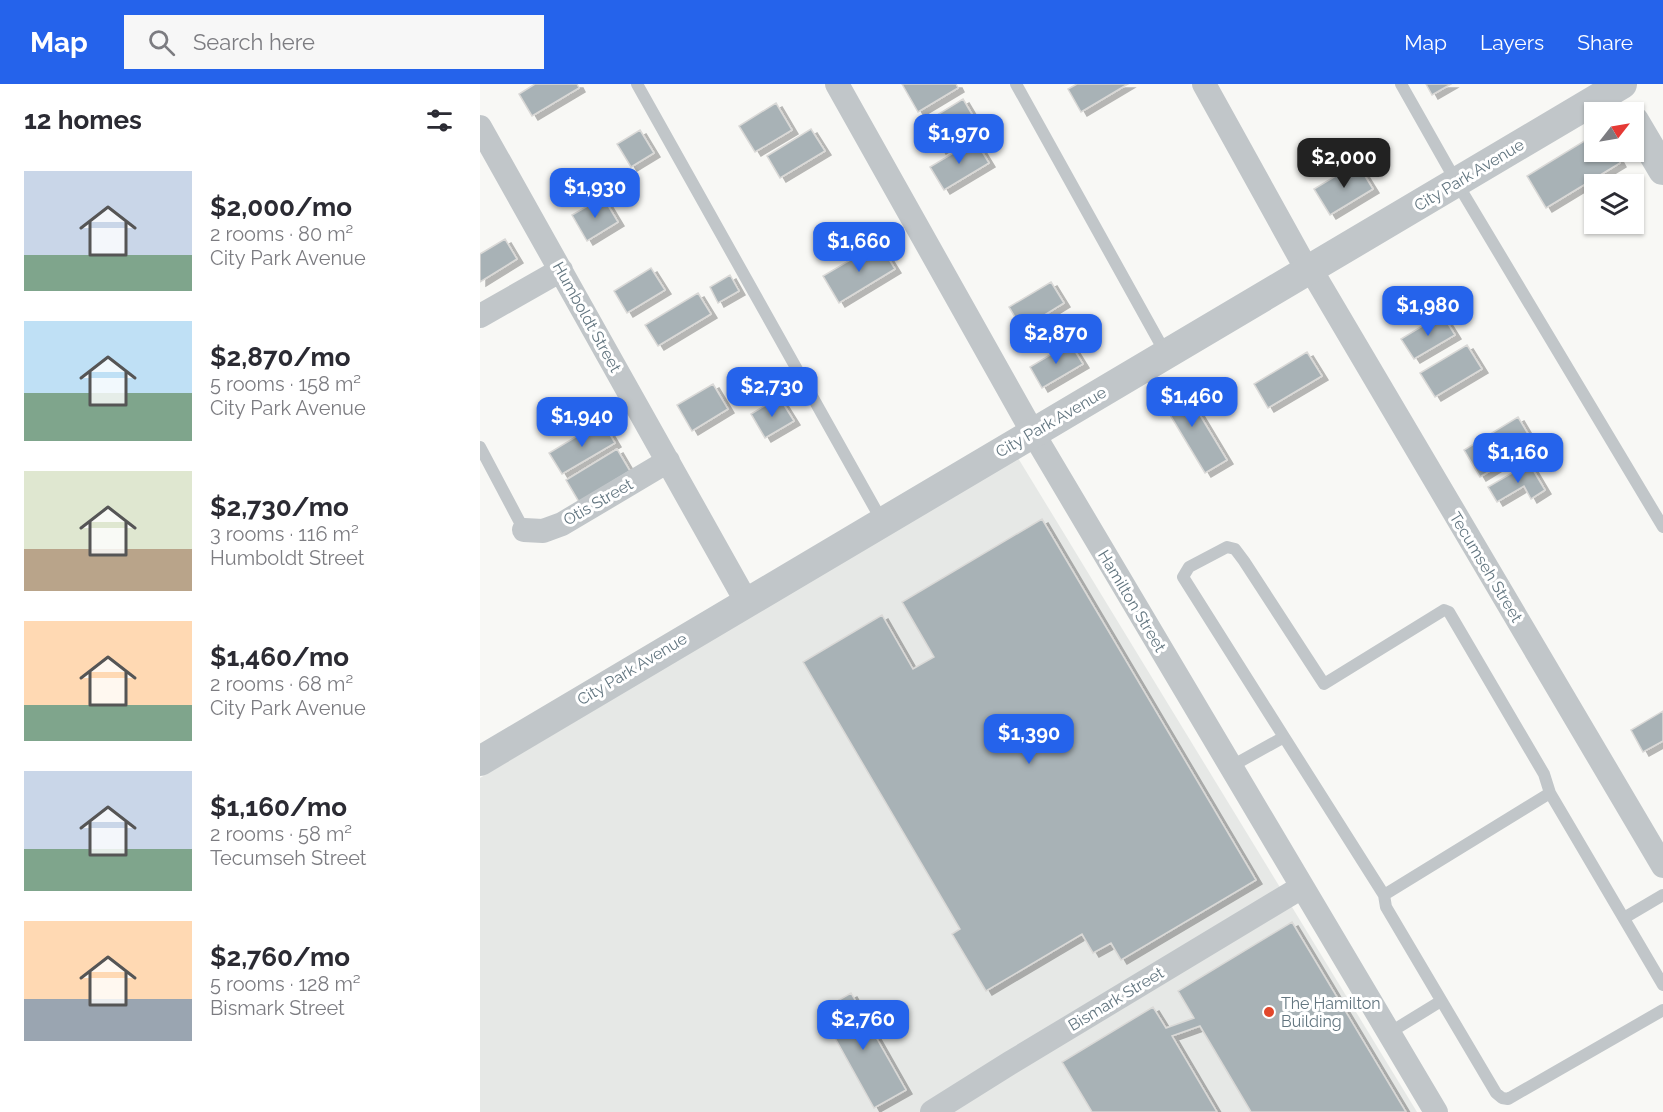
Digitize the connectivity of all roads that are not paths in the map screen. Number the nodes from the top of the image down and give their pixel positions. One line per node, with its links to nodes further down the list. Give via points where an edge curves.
1 (638, 84): 18 (lane)
2 (837, 84): 15 (street, Hamilton Street)
3 (1016, 84): 14 (lane)
4 (1204, 84): 11 (street, Tecumseh Street)
5 (1401, 84): 10 (lane)
6 (1619, 92): 10 (street, City Park Avenue)
7 (480, 127): 12 (street, Humboldt Street)
8 (1644, 138): 9 (street)
9 (1663, 170)
10 (1457, 183): 11 (street, City Park Avenue); 19 (lane)
11 (1308, 269): 14 (street, City Park Avenue); 26 (street, Tecumseh Street)
12 (561, 270): 13 (street); 17 (street, Humboldt Street)
13 (480, 316)
14 (1166, 355): 15 (street, City Park Avenue)
15 (1033, 433): 18 (street, City Park Avenue); 24 (street, Hamilton Street)
16 (480, 447): 20 (lane)
17 (668, 461): 20 (street, Otis Street, via 562,524 543,531); 21 (street, Humboldt Street)
18 (882, 521): 21 (street, City Park Avenue)
19 (1663, 527)
20 (524, 530)
21 (746, 601): 23 (street, City Park Avenue)
22 (1284, 736): 24 (lane); 25 (lane, via 1183,578 1189,567 1227,547 1235,549 1244,561 1324,684 1444,610 1449,612 1544,774); 28 (lane)
23 (480, 760)
24 (1230, 767): 27 (street, Hamilton Street)
25 (1550, 793): 28 (lane); 30 (lane)
26 (1663, 866)
27 (1302, 887): 34 (street, Hamilton Street); 35 (street, Bismark Street)
28 (1384, 895): 32 (lane, via 1386,907)
29 (1663, 895): 30 (lane)
30 (1624, 918): 31 (lane)
31 (1663, 985)
32 (1441, 1001): 33 (lane, via 1496,1093 1508,1099); 34 (lane)
33 (1663, 1010)
34 (1389, 1033): 36 (street, Hamilton Street)
35 (932, 1112)
36 (1436, 1112)

